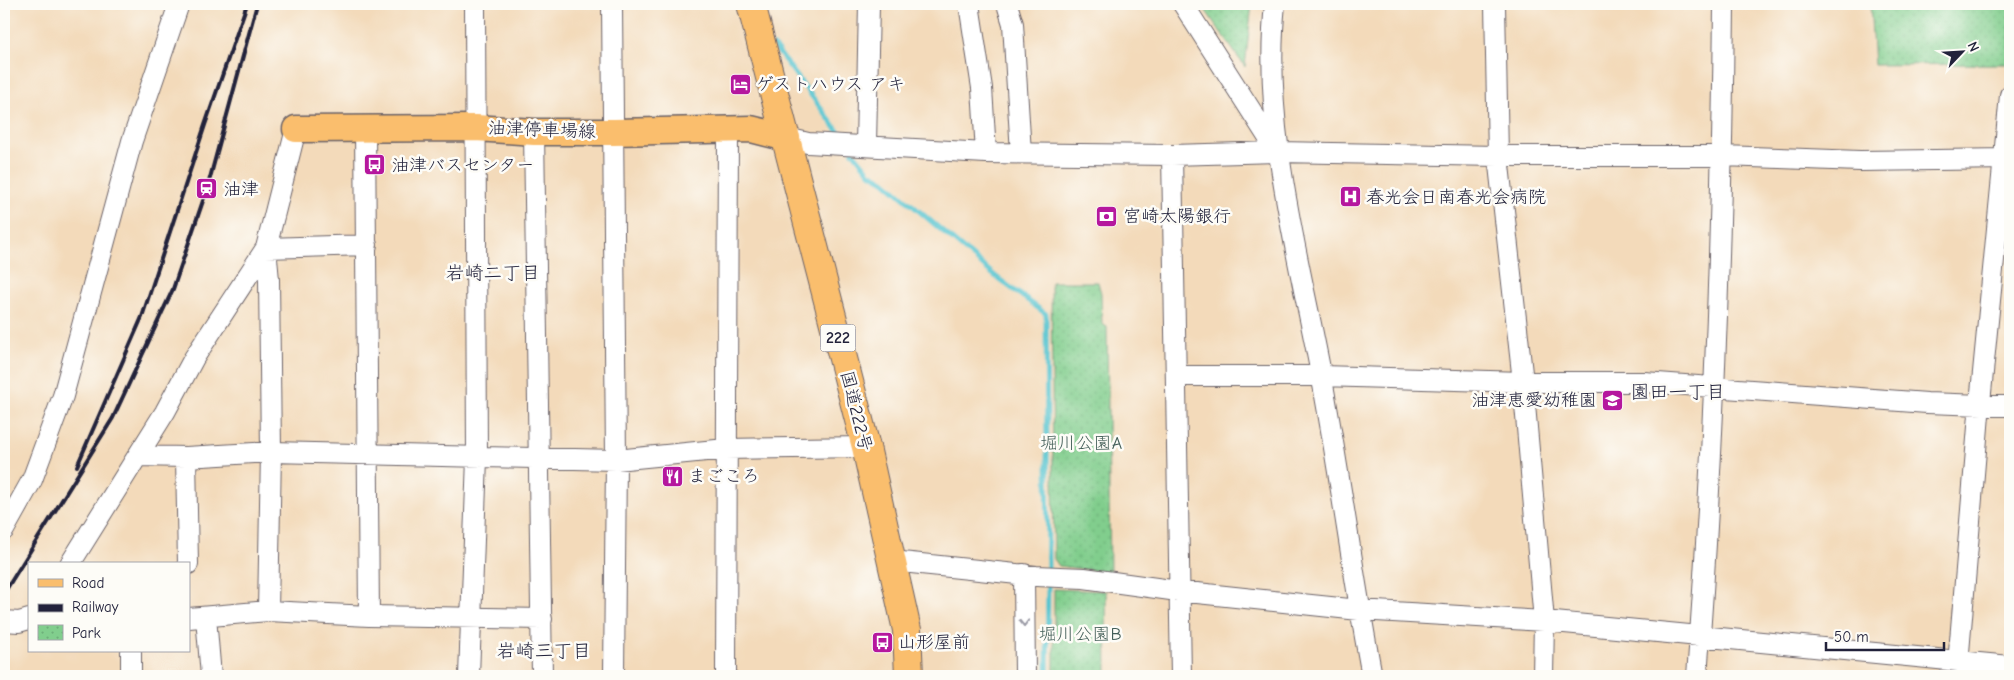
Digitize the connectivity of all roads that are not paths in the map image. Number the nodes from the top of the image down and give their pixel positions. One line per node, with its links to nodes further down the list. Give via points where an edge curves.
1 (179, 4): 45 (street, via 132,141 63,396 32,480)
2 (475, 4): 14 (street)
3 (612, 4): 18 (street)
4 (750, 4): 19 (highway, 国道222号 / 222)
5 (869, 4): 20 (street)
6 (969, 4): 22 (street, via 982,88)
7 (1007, 4): 23 (street, via 1012,24)
8 (1183, 4): 21 (street)
9 (1275, 4): 21 (street, via 1271,39)
10 (1495, 4): 25 (street)
11 (1724, 4): 26 (street)
12 (2010, 95): 27 (street)
13 (365, 128): 14 (main road, 油津停車場線); 15 (main road, 油津停車場線); 28 (street)
14 (476, 128): 17 (main road, 油津停車場線); 42 (street)
15 (296, 129): 29 (street)
16 (728, 129): 18 (main road, 油津停車場線); 19 (main road, 油津停車場線, via 751,129); 37 (street)
17 (534, 132): 18 (main road, 油津停車場線); 43 (street)
18 (614, 132): 44 (street)
19 (787, 138): 20 (street, via 808,143); 36 (highway, 国道222号 / 222)
20 (866, 145): 22 (street)
21 (1277, 152): 24 (street); 25 (street); 31 (street)
22 (986, 153): 23 (street)
23 (1021, 153): 24 (street)
24 (1172, 155): 30 (street)
25 (1498, 156): 26 (street); 32 (street)
26 (1723, 156): 27 (street, via 1860,162); 33 (street)
27 (2007, 159): 34 (street)
28 (366, 245): 29 (street); 40 (street)
29 (266, 248): 38 (street); 39 (street, via 194,358)
30 (1177, 376): 31 (street); 50 (street)
31 (1322, 376): 32 (street); 51 (street)
32 (1523, 382): 33 (street, via 1644,382); 58 (street)
33 (1715, 386): 34 (street); 60 (street)
34 (1980, 403): 35 (street); 63 (street)
35 (2010, 406)
36 (866, 446): 37 (street); 46 (highway, 国道222号 / 222)
37 (726, 449): 44 (street); 69 (street)
38 (271, 452): 40 (street); 41 (street); 52 (street)
39 (138, 456): 41 (street); 47 (street)
40 (369, 456): 42 (street); 53 (street)
41 (186, 457): 48 (street)
42 (477, 458): 43 (street); 55 (street)
43 (539, 458): 44 (street); 57 (street)
44 (616, 460): 68 (street)
45 (4, 530)
46 (892, 561): 49 (street); 70 (highway, 国道222号 / 222, via 906,630)
47 (71, 562)
48 (188, 562)
49 (1030, 575): 50 (street, via 1084,578); 71 (street, one-way to 71)
50 (1178, 591): 51 (street); 72 (street)
51 (1359, 610): 58 (street); 73 (street)
52 (268, 611): 53 (street); 54 (street)
53 (369, 616): 55 (street)
54 (198, 618): 65 (street)
55 (471, 618): 57 (street); 66 (street)
56 (28, 619): 59 (street)
57 (542, 619): 67 (street)
58 (1544, 621): 60 (street); 74 (street)
59 (4, 622)
60 (1700, 635): 63 (street); 75 (street)
61 (131, 652): 64 (street)
62 (2010, 666): 63 (street)
63 (1958, 669)
64 (131, 676)
65 (211, 676)
66 (469, 676)
67 (542, 676)
68 (614, 676)
69 (726, 676)
70 (909, 676)
71 (1025, 676)
72 (1181, 676)
73 (1372, 676)
74 (1543, 676)
75 (1697, 676)

